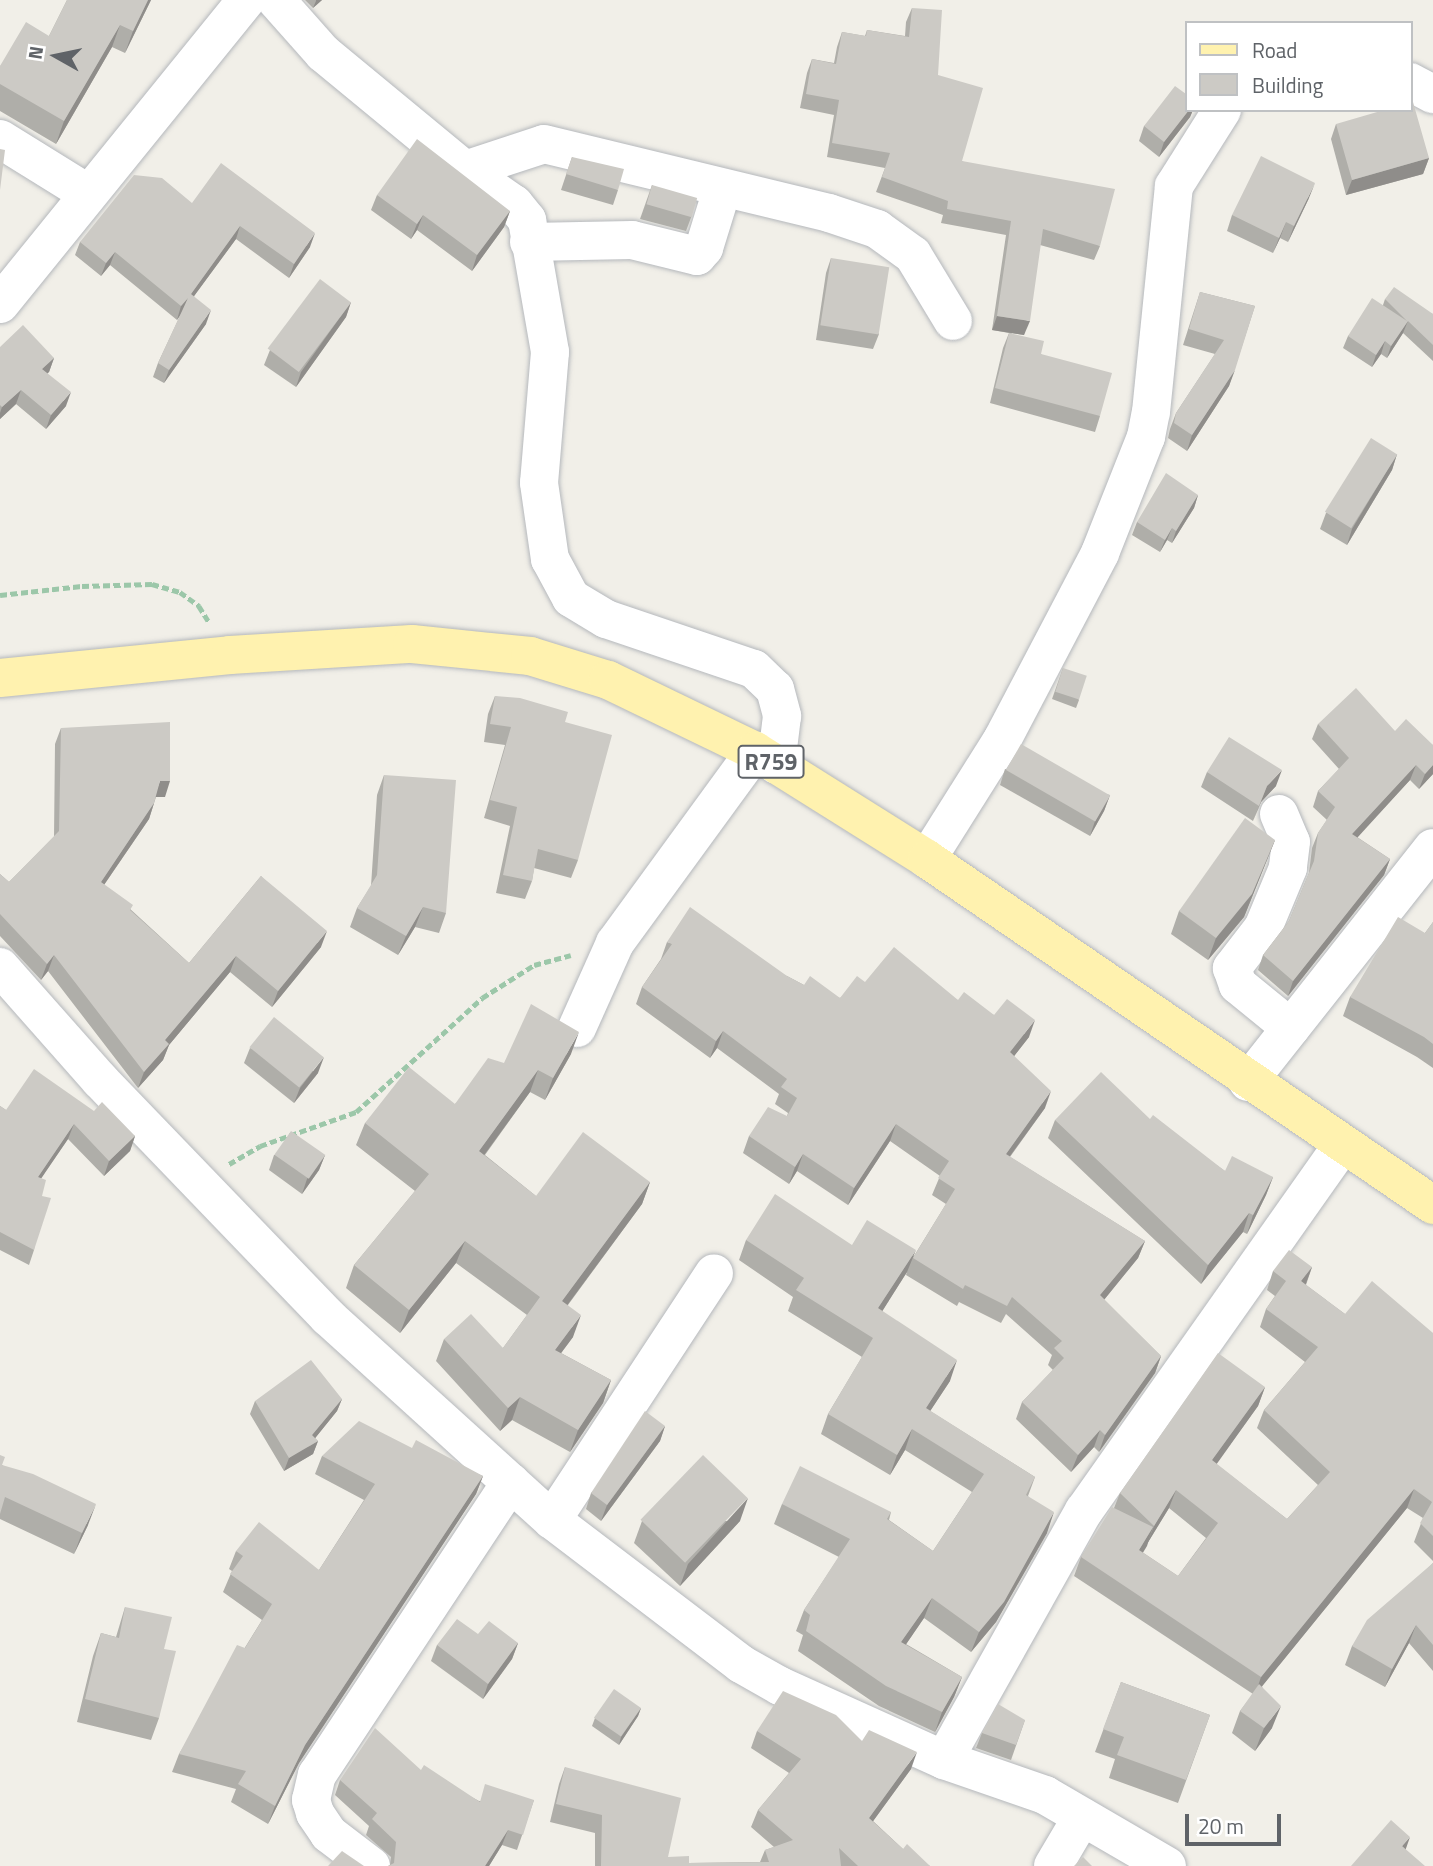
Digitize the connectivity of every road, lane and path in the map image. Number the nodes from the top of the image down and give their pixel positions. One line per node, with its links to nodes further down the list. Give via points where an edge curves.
1 (246, 0): 9 (street)
2 (276, 0): 7 (street, via 323,53)
3 (1412, 83): 4 (street)
4 (1433, 94)
5 (1221, 112): 19 (street, via 1174,186 1151,412 1111,528 1002,740)
6 (0, 139): 9 (street)
7 (465, 170): 8 (street, via 544,144); 10 (street, via 514,204 527,220)
8 (722, 190): 10 (street, via 697,256 632,240); 12 (street, via 829,213 877,229 913,255)
9 (87, 193): 11 (street)
10 (529, 242): 16 (street, via 550,352 539,484 550,559 571,598 606,619 754,669 775,689 782,716)
11 (0, 304)
12 (953, 321)
13 (0, 595): 14 (path, via 152,584 180,592 199,606)
14 (230, 655): 15 (main road, R759); 16 (main road, R759, via 412,644 530,656 608,680)
15 (0, 678)
16 (765, 758): 19 (main road, R759); 20 (street)
17 (1279, 814): 23 (street, via 1291,842 1288,868 1263,928 1233,968 1238,985)
18 (1433, 848): 23 (street)
19 (927, 859): 24 (main road, R759)
20 (615, 943): 22 (street); 26 (path, via 534,965 482,998 356,1112 260,1146)
21 (0, 968): 26 (street, via 100,1080)
22 (577, 1028)
23 (1291, 1028): 24 (street)
24 (1248, 1082): 25 (main road, R759)
25 (1342, 1145): 27 (main road, R759); 31 (street, via 1084,1511)
26 (201, 1181): 29 (street, via 328,1317)
27 (1433, 1205)
28 (714, 1273): 30 (street)
29 (511, 1482): 30 (street); 33 (street, via 317,1774 311,1800 315,1813 329,1834)
30 (552, 1520): 31 (street, via 741,1664 816,1704)
31 (944, 1760): 32 (street, via 1045,1795)
32 (1082, 1817): 34 (street); 35 (street)
33 (371, 1866)
34 (1053, 1866)
35 (1167, 1866)

